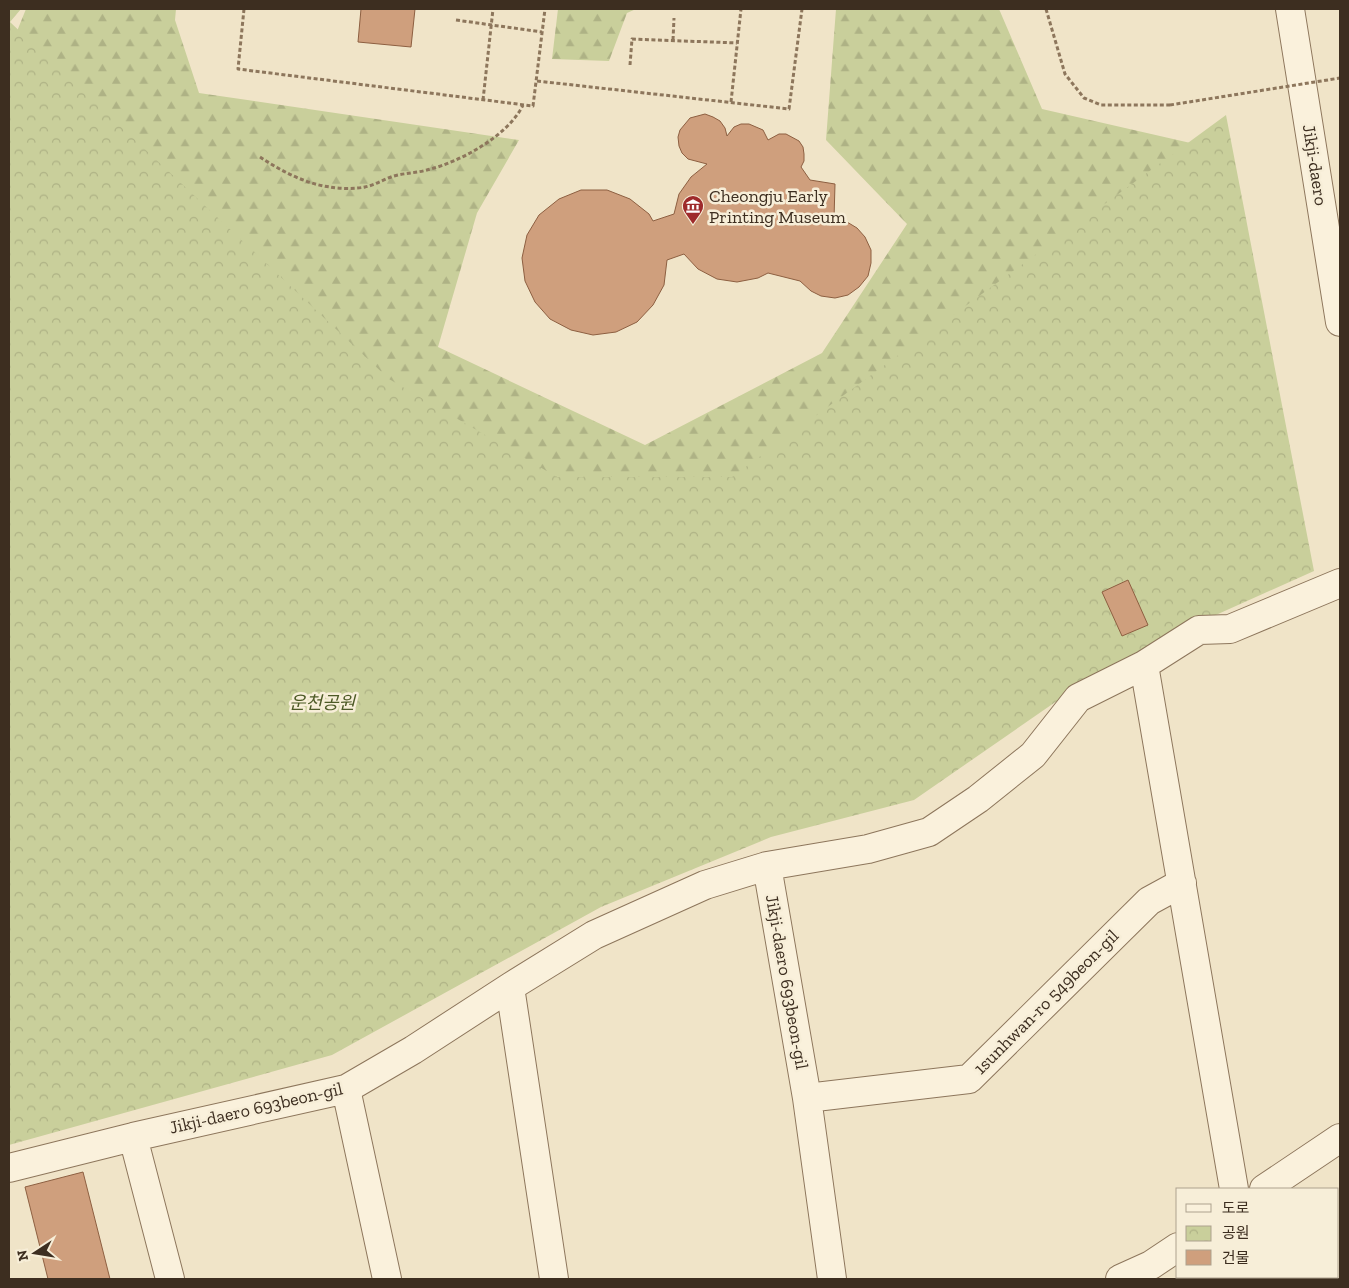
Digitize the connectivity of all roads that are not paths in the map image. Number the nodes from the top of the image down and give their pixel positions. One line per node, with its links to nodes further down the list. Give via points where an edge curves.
1 (1290, 9): 2 (street, Jikji-daero)
2 (1340, 322)
3 (1340, 583): 4 (street, Jikji-daero 693beon-gil, via 1230,628 1199,630)
4 (1144, 666): 5 (street, Jikji-daero 693beon-gil, via 1078,698 1034,755 978,800 929,832 868,849); 6 (street)
5 (767, 866): 7 (street, Jikji-daero 693beon-gil, via 705,885 594,935); 9 (street, Jikji-daero 693beon-gil)
6 (1182, 883): 9 (street, 1sunhwan-ro 549beon-gil, via 1149,901 969,1079); 13 (street)
7 (510, 986): 8 (street, Jikji-daero 693beon-gil, via 413,1050); 18 (street)
8 (346, 1088): 10 (street, Jikji-daero 693beon-gil); 17 (street)
9 (807, 1098): 19 (street, Jikji-daero 693beon-gil)
10 (133, 1137): 12 (street, Jikji-daero 693beon-gil); 16 (street)
11 (1340, 1138): 14 (street)
12 (9, 1168)
13 (1234, 1188)
14 (1265, 1188)
15 (1176, 1248): 20 (street, via 1151,1265)
16 (170, 1279)
17 (387, 1279)
18 (554, 1279)
19 (832, 1279)
20 (1120, 1279)

